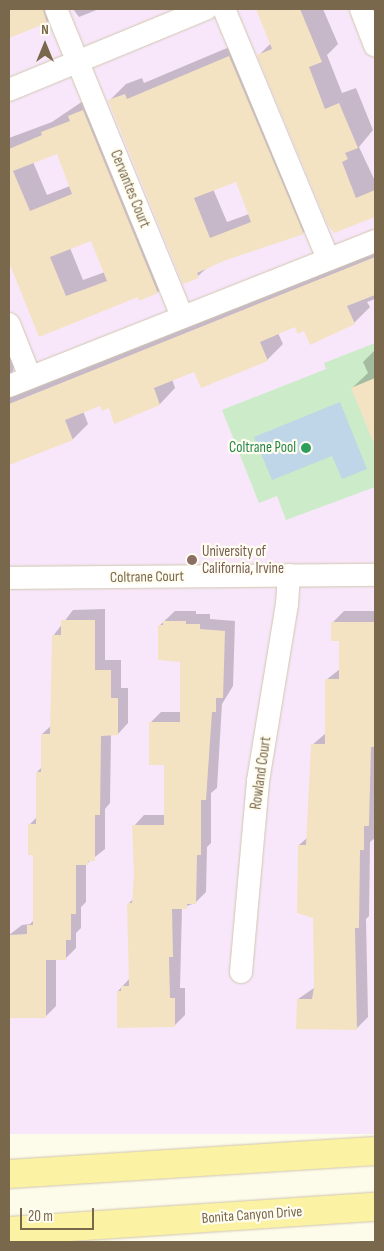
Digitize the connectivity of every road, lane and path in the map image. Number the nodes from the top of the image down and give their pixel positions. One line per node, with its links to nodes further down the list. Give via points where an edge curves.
1 (56, 9): 6 (street, Cervantes Court)
2 (206, 9): 6 (street)
3 (224, 9): 9 (street)
4 (361, 9): 5 (street)
5 (375, 45)
6 (78, 62): 7 (street); 10 (street, Cervantes Court)
7 (9, 90)
8 (375, 241): 9 (street)
9 (328, 259): 10 (street)
10 (182, 316): 12 (street)
11 (9, 324): 12 (street)
12 (30, 377): 13 (street)
13 (9, 386)
14 (375, 574): 15 (street, Coltrane Court)
15 (289, 575): 16 (street, Coltrane Court); 17 (street, Rowland Court, via 258,781)
16 (9, 578)
17 (241, 972)
18 (375, 1152): 19 (main road)
19 (9, 1174)
20 (375, 1207): 21 (main road, Bonita Canyon Drive)
21 (9, 1231)

